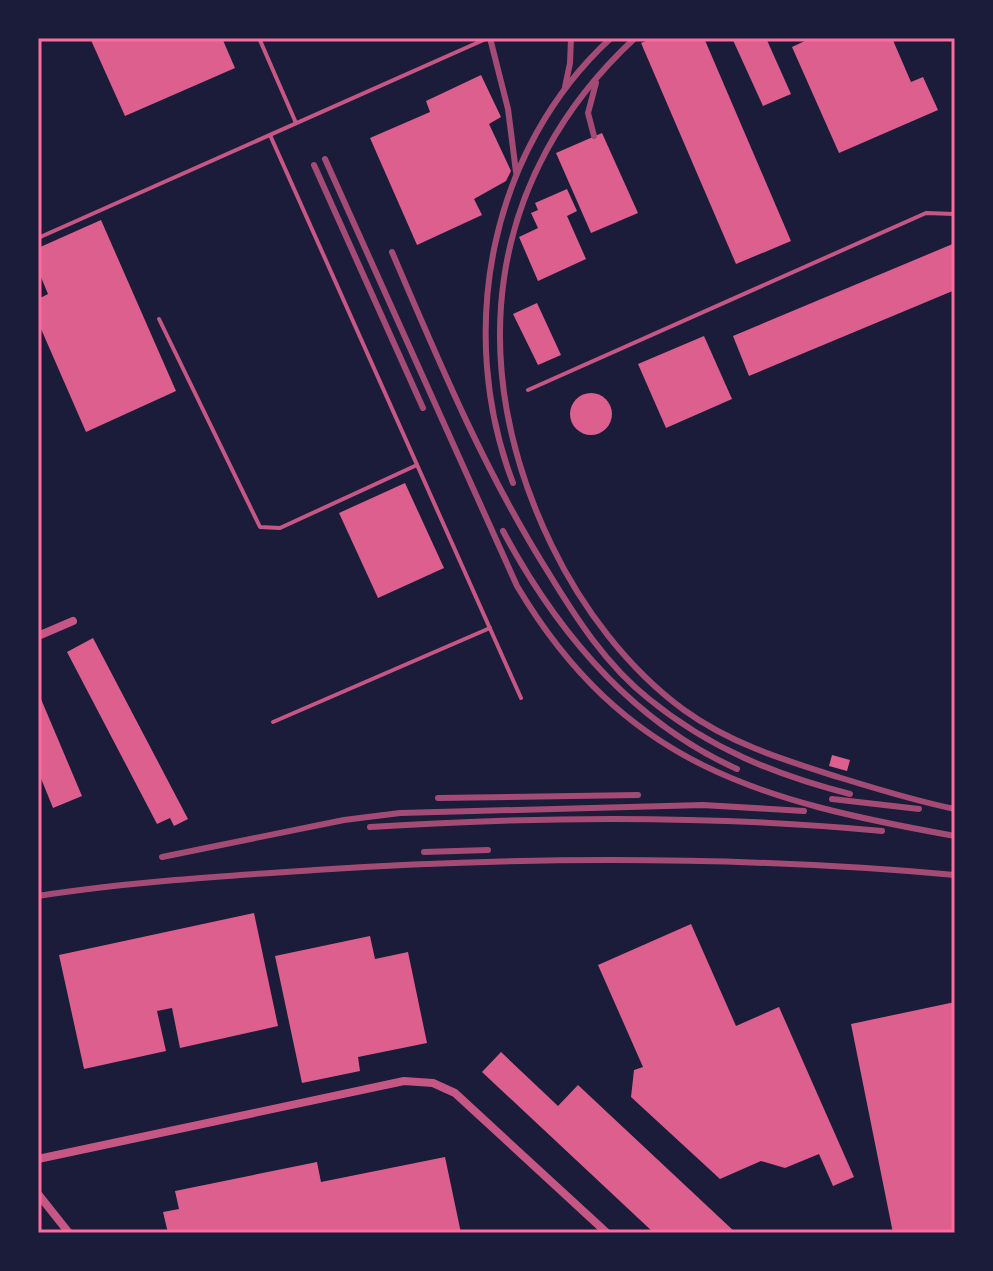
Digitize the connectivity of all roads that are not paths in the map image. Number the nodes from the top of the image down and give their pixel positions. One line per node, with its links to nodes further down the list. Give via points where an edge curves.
1 (259, 38): 3 (lane)
2 (488, 38): 3 (lane)
3 (296, 123): 4 (lane)
4 (270, 135): 6 (lane); 9 (lane)
5 (955, 214): 8 (lane, via 926,213)
6 (38, 238)
7 (159, 319): 9 (lane, via 260,527 280,528)
8 (528, 390)
9 (417, 465): 11 (lane)
10 (73, 621): 12 (street)
11 (490, 628): 13 (lane); 14 (lane)
12 (38, 636)
13 (521, 698)
14 (273, 722)
15 (38, 1159): 18 (street, via 404,1081 433,1083 455,1093)
16 (38, 1194): 17 (street)
17 (69, 1233)
18 (607, 1233)

